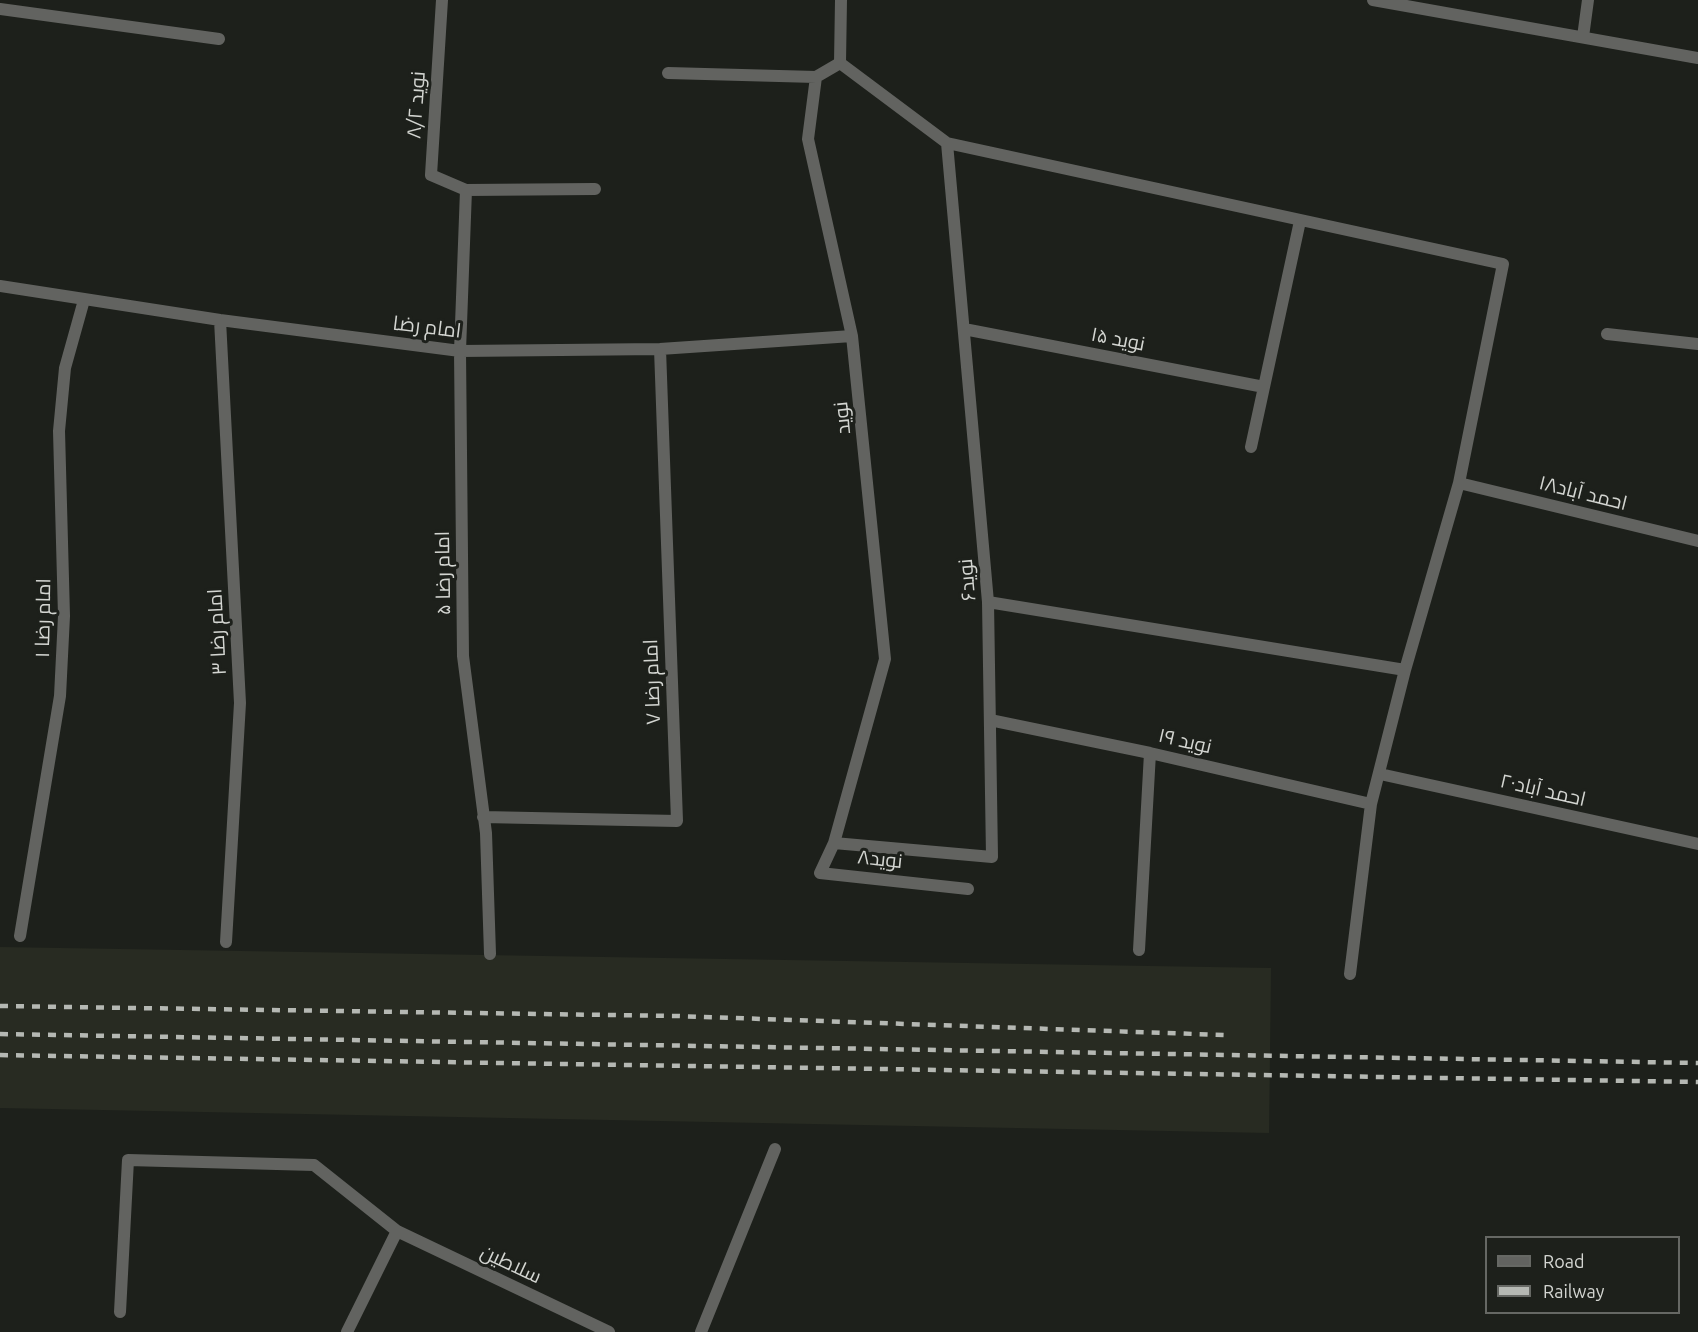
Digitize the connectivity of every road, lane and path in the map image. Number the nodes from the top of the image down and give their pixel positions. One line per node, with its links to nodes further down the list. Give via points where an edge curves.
1 (442, 0): 14 (street, نوید ۸/۲, via 431,175)
2 (841, 0): 9 (street)
3 (1373, 0): 6 (street)
4 (1588, 0): 6 (street)
5 (0, 9): 7 (street)
6 (1584, 38): 8 (street)
7 (219, 39)
8 (1698, 58)
9 (840, 63): 11 (street); 12 (street)
10 (668, 73): 11 (street)
11 (816, 77): 21 (street, نوید, via 808,139)
12 (947, 143): 15 (street); 19 (street, نوید۶)
13 (595, 189): 14 (street)
14 (466, 190): 24 (street, امام رضا ۵)
15 (1300, 220): 25 (street); 27 (street, via 1503,264)
16 (0, 286): 17 (street, امام رضا)
17 (84, 300): 18 (street, امام رضا); 39 (street, امام رضا ۱, via 65,368 59,431 64,616 60,696)
18 (220, 320): 24 (street, امام رضا); 40 (street, امام رضا ۳, via 240,703)
19 (964, 329): 25 (street, نوید ۱۵); 29 (street, نوید۶)
20 (1607, 334): 22 (street)
21 (852, 336): 23 (street, امام رضا); 36 (street, نوید, via 885,659)
22 (1698, 344)
23 (660, 349): 24 (street, امام رضا); 35 (street, امام رضا ۷, via 676,821)
24 (460, 351): 35 (street, امام رضا ۵, via 463,656)
25 (1264, 387): 26 (street)
26 (1251, 447)
27 (1459, 483): 28 (street, احمد آباد۱۸); 30 (street)
28 (1698, 541)
29 (988, 602): 30 (street); 31 (street, نوید۶)
30 (1406, 670): 33 (street)
31 (990, 720): 32 (street, نوید ۱۹); 36 (street, نوید۶, via 992,857)
32 (1150, 753): 34 (street, نوید ۱۹); 41 (street)
33 (1380, 774): 34 (street); 37 (street, احمد آباد۲۰)
34 (1371, 804): 43 (street)
35 (483, 817): 42 (street, امام رضا ۵)
36 (834, 843): 38 (street, نوید۸, via 820,873)
37 (1698, 844)
38 (968, 889)
39 (20, 936)
40 (226, 942)
41 (1139, 950)
42 (490, 954)
43 (1350, 974)
44 (776, 1149): 49 (street)
45 (397, 1231): 46 (street, سلاطین, via 314,1165 128,1160); 47 (street); 48 (street, سلاطین)
46 (120, 1312)
47 (347, 1332)
48 (609, 1332)
49 (701, 1332)

